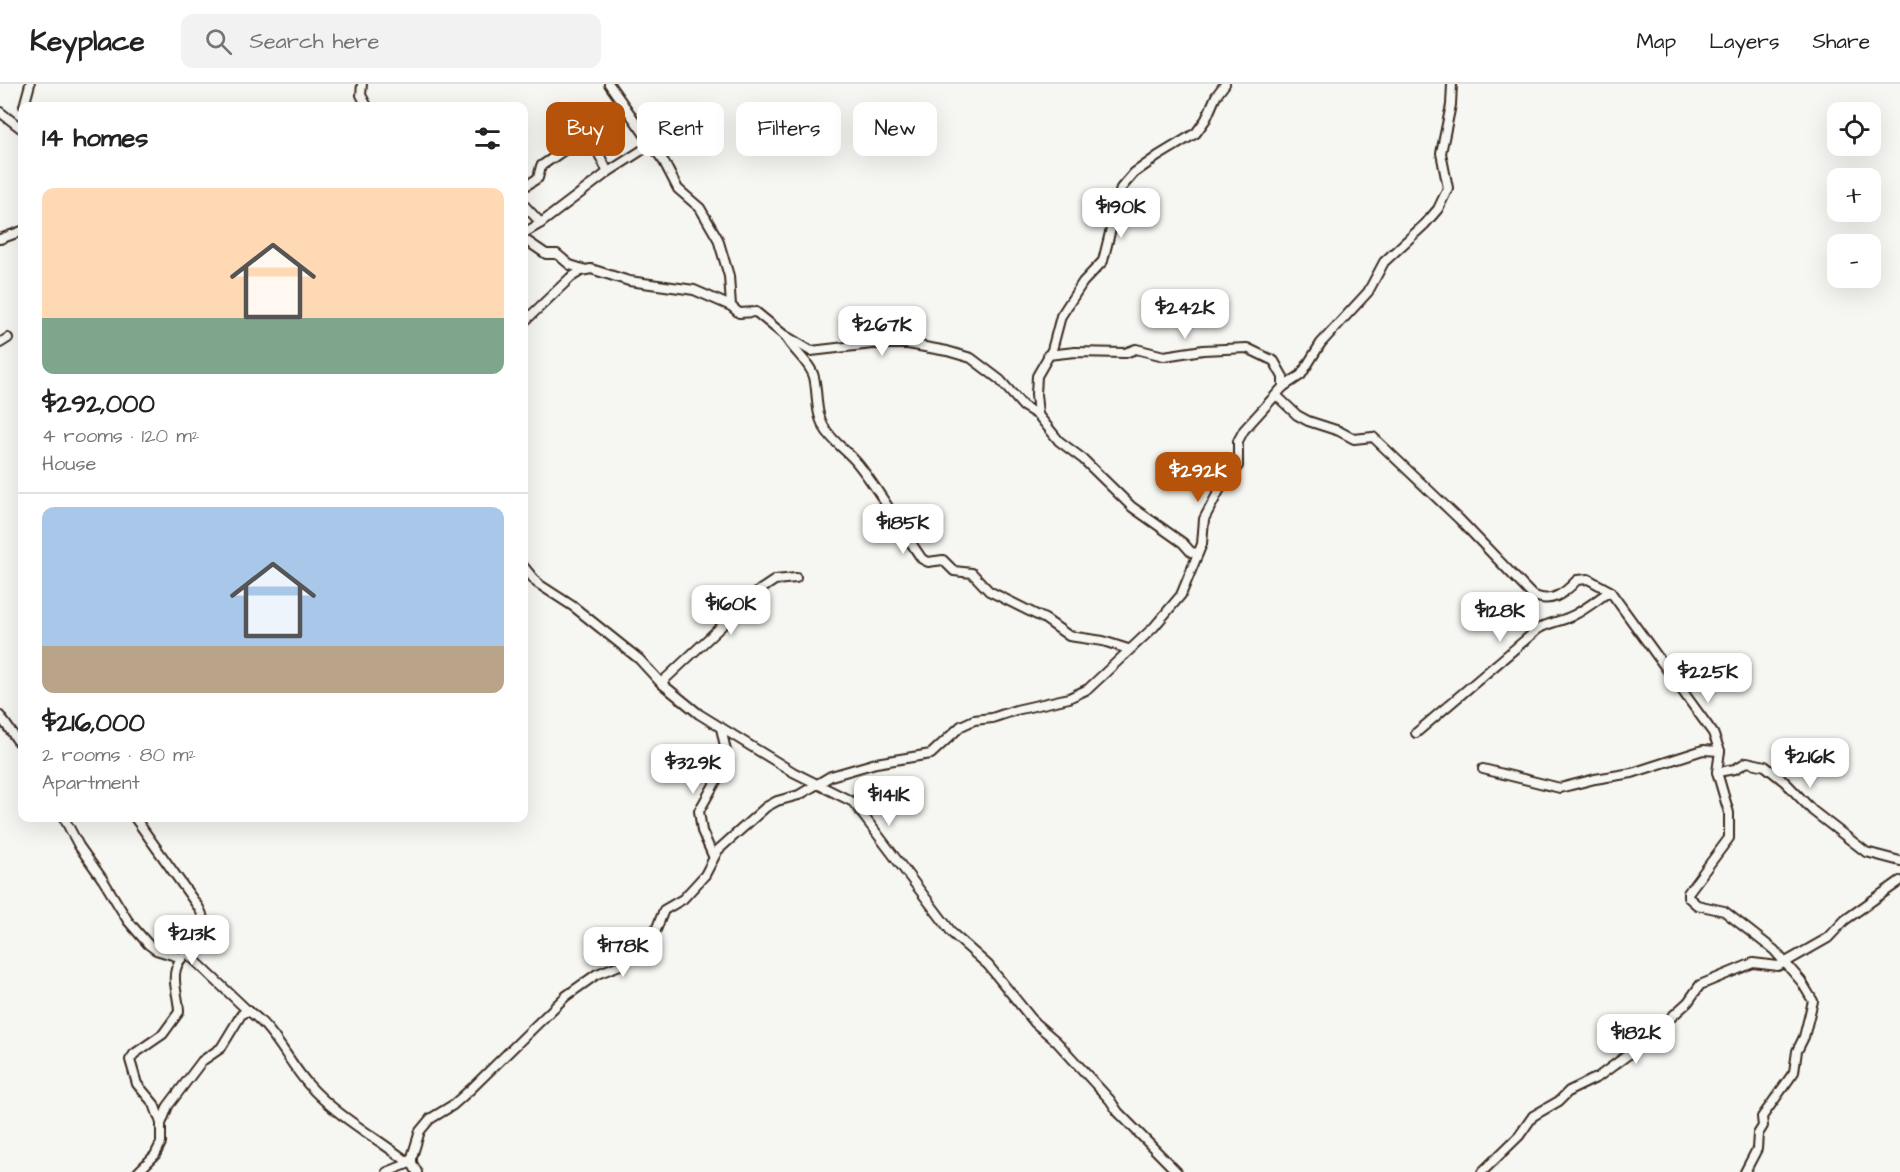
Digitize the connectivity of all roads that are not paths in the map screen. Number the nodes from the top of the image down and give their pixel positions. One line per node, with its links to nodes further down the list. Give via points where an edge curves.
1 (30, 84): 6 (street)
2 (362, 84): 7 (street)
3 (609, 84): 8 (street)
4 (1225, 84): 30 (street, via 1196,133 1134,173 1121,188 1103,261 1083,282 1061,316)
5 (1452, 84): 31 (street, via 1441,153 1448,188 1445,198 1425,224 1384,262 1368,292 1317,348 1301,375)
6 (25, 102)
7 (365, 102)
8 (626, 108): 10 (street)
9 (0, 112): 11 (street)
10 (637, 125)
11 (18, 126)
12 (637, 153): 16 (street)
13 (556, 156): 17 (street, via 541,166 535,181)
14 (600, 156): 16 (street)
15 (659, 156): 25 (street, via 678,189 700,208 718,239 729,276)
16 (608, 172): 19 (street)
17 (528, 185)
18 (528, 209): 19 (street)
19 (541, 223): 20 (street)
20 (528, 231)
21 (18, 232): 22 (street)
22 (0, 239)
23 (528, 242): 24 (street, via 546,254 557,254 570,265)
24 (586, 270): 25 (street, via 694,290); 26 (street, via 558,288)
25 (731, 306): 27 (street, via 739,313 760,313)
26 (528, 318)
27 (784, 335): 33 (street, via 811,351 908,344 961,354 1000,380); 38 (street, via 810,369 824,427 859,464 922,559 943,560 954,572 972,573 989,591 1045,619 1069,636)
28 (8, 338): 29 (street)
29 (0, 343)
30 (1048, 355): 31 (street, via 1136,350 1164,356 1247,348 1274,361 1283,377); 33 (street, via 1036,382)
31 (1283, 387): 32 (street)
32 (1277, 396): 34 (street, via 1240,436 1238,466 1204,519); 37 (street, via 1308,421 1354,439 1373,437 1531,594 1553,598 1577,580 1588,579)
33 (1038, 415): 34 (street, via 1059,441 1132,507 1187,549)
34 (1198, 553): 38 (street, via 1181,595 1154,627)
35 (528, 572): 39 (street, via 537,583 639,659)
36 (796, 578): 39 (street, via 775,580 760,590)
37 (1610, 591): 42 (street, via 1575,615 1548,622 1538,629); 44 (street, via 1713,733)
38 (1128, 649): 47 (street, via 1077,695 974,720 960,726 931,754 876,763)
39 (661, 683): 41 (street)
40 (0, 716): 43 (street)
41 (721, 728): 47 (street); 50 (street, via 728,760 699,811 702,831)
42 (1416, 733)
43 (18, 741)
44 (1720, 751): 45 (street, via 1703,750 1632,773 1560,788); 46 (street)
45 (1483, 769)
46 (1717, 772): 51 (street, via 1747,762 1765,766 1866,852); 54 (street, via 1729,813 1730,838 1688,897 1697,905 1724,910 1774,950)
47 (816, 783): 50 (street, via 799,795 766,807); 61 (street, via 842,794 861,810 953,934 988,965 1035,1023)
48 (66, 822): 53 (street, via 128,921 148,944 156,950)
49 (138, 822): 53 (street, via 203,916 202,936)
50 (713, 856): 57 (street, via 705,875 683,899 664,910 654,934 637,951 566,996 472,1088 430,1119 420,1131)
51 (1900, 861)
52 (1900, 881): 54 (street, via 1845,920 1828,938)
53 (184, 956): 55 (street); 56 (street, via 175,972 179,1012 163,1034 130,1060 137,1084 154,1104)
54 (1784, 963): 62 (street, via 1753,963 1700,985 1688,1002 1654,1033 1636,1039 1629,1054 1533,1116 1519,1136); 63 (street, via 1807,990 1812,1007 1794,1072 1762,1117 1757,1149)
55 (247, 1010): 56 (street, via 221,1047 202,1061 168,1106); 57 (street, via 281,1044 308,1084 333,1108)
56 (161, 1124): 58 (street, via 161,1143)
57 (410, 1163): 59 (street); 60 (street)
58 (138, 1172)
59 (387, 1172)
60 (417, 1172)
61 (1177, 1172)
62 (1482, 1172)
63 (1745, 1172)

